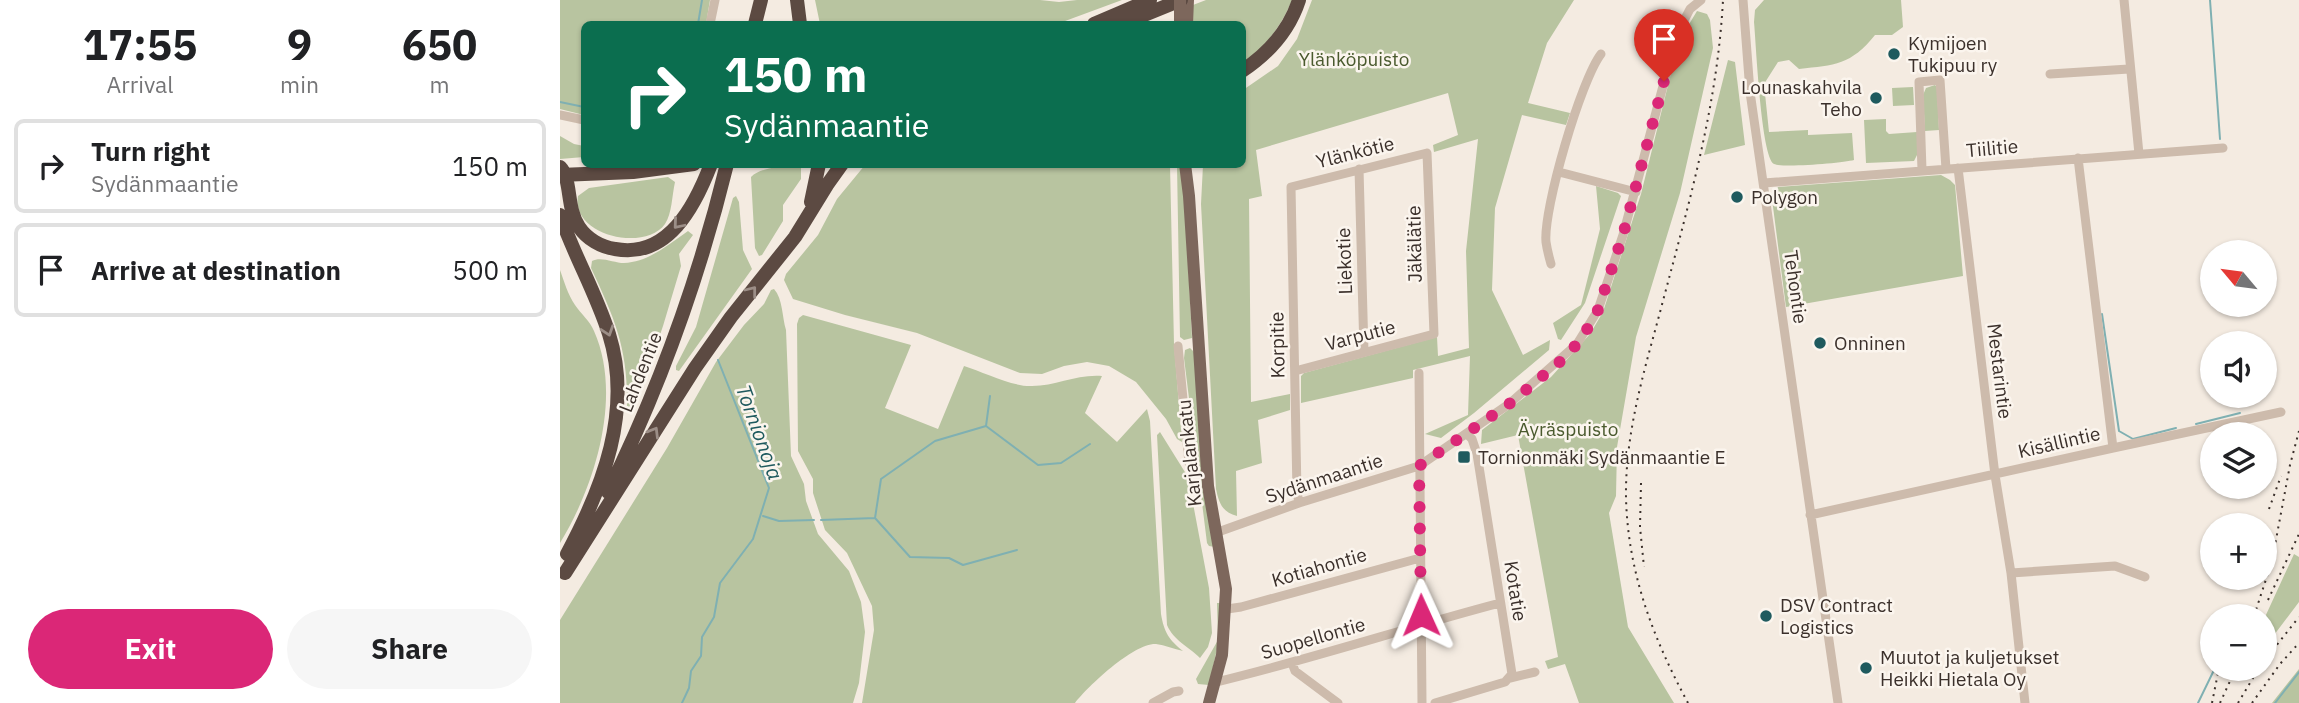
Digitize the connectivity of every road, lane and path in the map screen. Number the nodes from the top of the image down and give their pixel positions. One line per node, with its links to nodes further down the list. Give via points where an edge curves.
1 (715, 0): 11 (street)
2 (762, 0): 12 (highway)
3 (797, 0): 13 (highway)
4 (1150, 0): 14 (highway)
5 (1181, 0): 15 (highway); 16 (main road, bridge)
6 (1188, 0): 17 (main road)
7 (1299, 0): 19 (highway, via 1277,41)
8 (1701, 0): 44 (street, Sydänmaantie, via 1690,9 1677,34)
9 (1743, 0): 42 (street, Tehontie)
10 (2123, 0): 20 (street)
11 (711, 21)
12 (758, 21)
13 (800, 21)
14 (1101, 21)
15 (1129, 21)
16 (1180, 21)
17 (1187, 21)
18 (1601, 54): 41 (street, via 1586,82)
19 (1246, 68)
20 (2129, 69): 21 (street); 26 (street)
21 (2050, 74)
22 (560, 115): 23 (street)
23 (581, 119)
24 (2223, 148): 26 (street, Tiilitie)
25 (1427, 153): 37 (street, Ylänkötie); 49 (street, Jäkälätie)
26 (2139, 154): 27 (street, Tiilitie)
27 (2078, 158): 36 (street, Tiilitie); 56 (street, Kisällintie)
28 (581, 167): 40 (highway)
29 (664, 168): 40 (highway)
30 (709, 168): 40 (highway, one-way to 40, via 693,204 671,232 650,247 631,251 602,246 579,228)
31 (726, 168): 65 (highway, Lahdentie, via 687,302 658,381 627,453)
32 (818, 168): 47 (highway)
33 (839, 168): 47 (highway)
34 (1186, 168): 45 (main road, Karjalankatu)
35 (1192, 168): 45 (main road, Karjalankatu)
36 (1958, 168): 38 (street, Tiilitie); 59 (street, Mestarintie)
37 (1359, 169): 43 (street, Ylänkötie); 51 (street, Liekotie)
38 (1945, 169): 39 (street, Tiilitie); 39 (street, via 1940,80 1919,82)
39 (1922, 170): 42 (street, Tiilitie)
40 (562, 171)
41 (1559, 172): 44 (street); 48 (street, via 1546,238)
42 (1764, 183): 61 (street, Tehontie)
43 (1291, 187): 52 (street, Korpitie)
44 (1636, 192): 55 (street, Sydänmaantie, via 1598,310 1577,344)
45 (1189, 196): 62 (main road, Karjalankatu, via 1208,486)
46 (560, 215): 65 (highway, one-way to 65, via 610,336 618,398 614,438 601,480)
47 (807, 217): 65 (highway, one-way to 47, via 695,368)
48 (1551, 264)
49 (1434, 334): 51 (street, Varputie)
50 (1178, 346): 57 (street)
51 (1364, 352): 52 (street, Varputie)
52 (1295, 371): 60 (street, Korpitie)
53 (1419, 373): 58 (street)
54 (2281, 412): 56 (street)
55 (1467, 434): 58 (street, Sydänmaantie); 67 (street, Kotatie, via 1478,454)
56 (2113, 448): 59 (street, Kisällintie)
57 (1189, 463)
58 (1419, 466): 60 (street, Sydänmaantie); 63 (street)
59 (1995, 475): 61 (street, Kisällintie); 64 (street, Mestarintie)
60 (1299, 503): 62 (street, Sydänmaantie)
61 (1810, 514): 80 (street, Tehontie)
62 (1218, 532): 68 (main road, Karjalankatu)
63 (1420, 558): 68 (street, Kotiahontie); 69 (street)
64 (2011, 573): 66 (street, via 2115,566); 81 (street, Mestarintie)
65 (562, 574)
66 (2144, 578)
67 (1500, 603): 69 (street, Suopellontie); 72 (street, Kotatie)
68 (1227, 608): 73 (main road, Karjalankatu)
69 (1421, 625): 70 (street, Suopellontie); 78 (street)
70 (1292, 663): 73 (street, Suopellontie); 77 (street, via 1295,671)
71 (1535, 672): 72 (street)
72 (1510, 678): 79 (street)
73 (1216, 682): 76 (main road, Karjalankatu)
74 (1179, 691): 75 (street)
75 (1153, 703)
76 (1209, 703)
77 (1338, 703)
78 (1422, 703)
79 (1435, 703)
80 (1838, 703)
81 (2025, 703)

